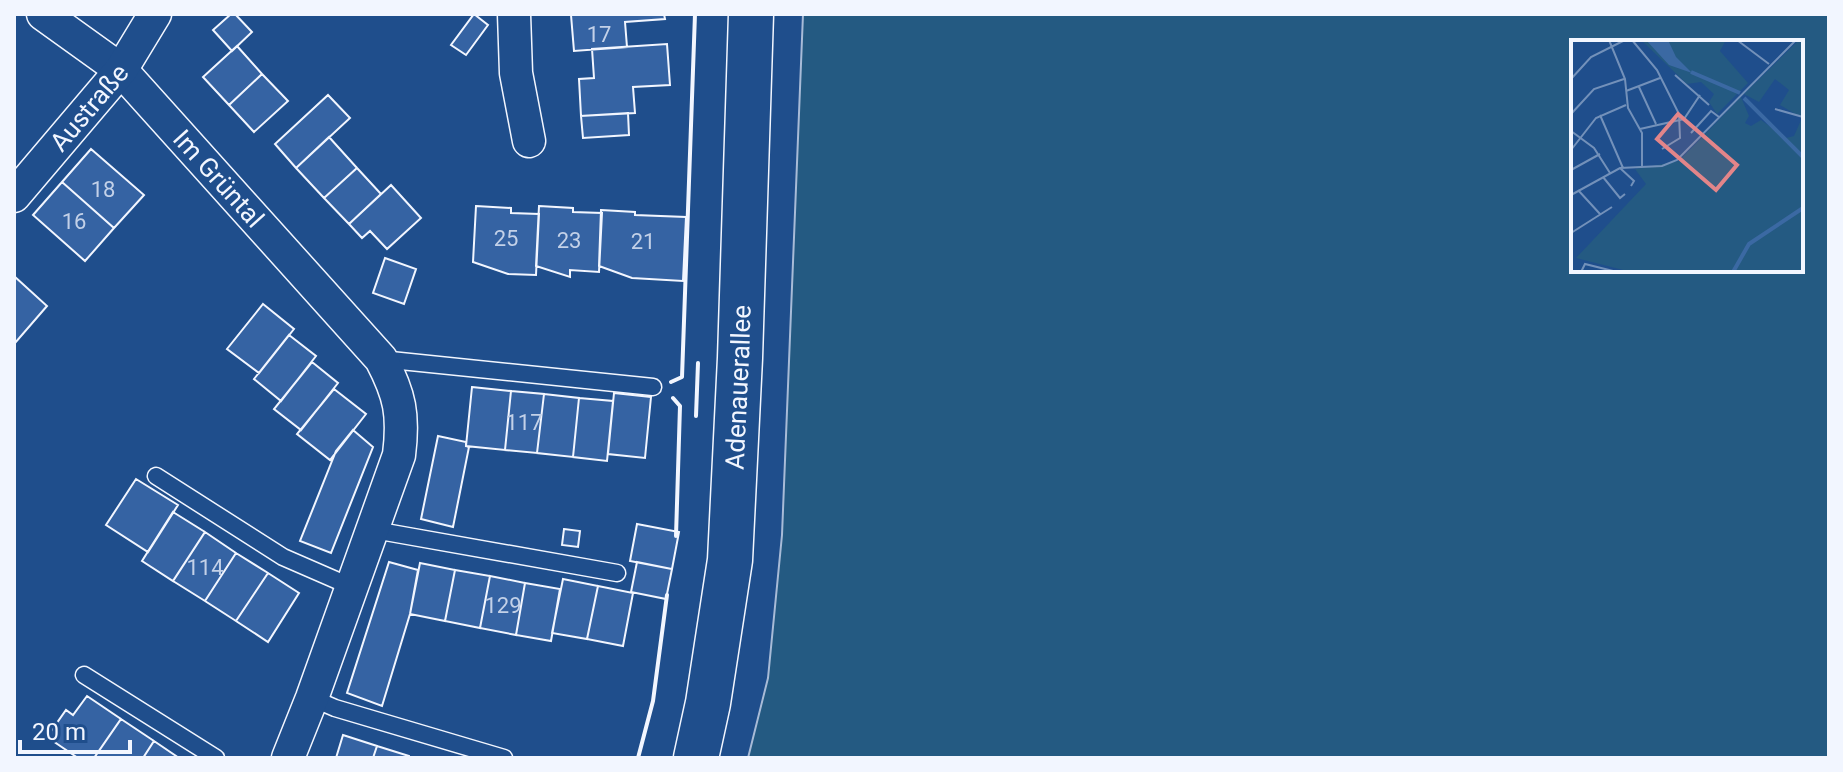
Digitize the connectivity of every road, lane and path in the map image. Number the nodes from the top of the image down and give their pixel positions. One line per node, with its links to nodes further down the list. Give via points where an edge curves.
1 (43, 14): 5 (street, Im Grüntal)
2 (155, 14): 5 (street, Austraße)
3 (514, 14): 6 (street, via 516,73)
4 (751, 14): 19 (main road, Adenauerallee, via 730,560)
5 (121, 70): 7 (street, Austraße); 8 (street, Im Grüntal)
6 (529, 141)
7 (14, 196)
8 (381, 359): 9 (lane); 11 (street, Im Grüntal, via 400,402 403,425 399,455)
9 (653, 387)
10 (156, 476): 13 (lane, via 283,557)
11 (374, 530): 12 (lane); 13 (street, Im Grüntal)
12 (617, 573)
13 (352, 587): 15 (street, Im Grüntal)
14 (84, 675): 16 (lane)
15 (312, 698): 17 (street, Im Grüntal); 18 (lane)
16 (216, 758)
17 (288, 758)
18 (504, 758)
19 (696, 758)

